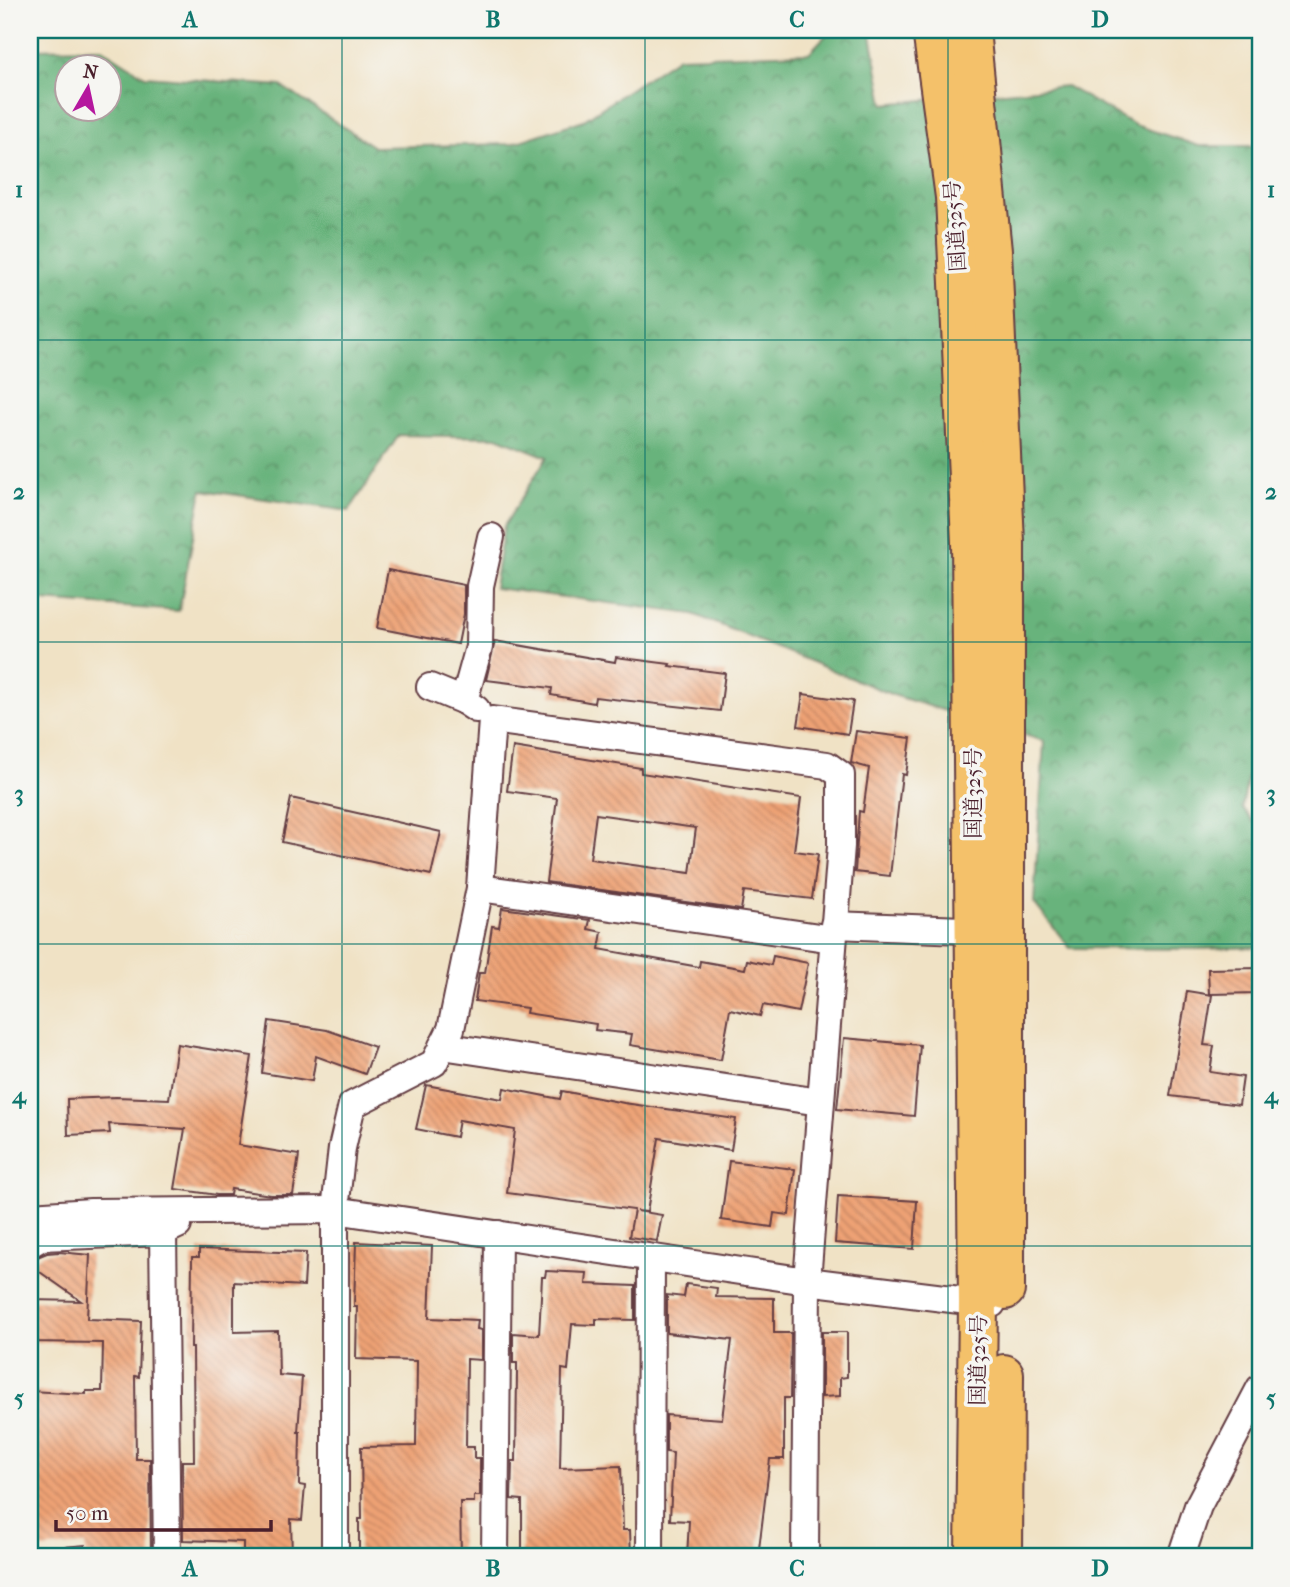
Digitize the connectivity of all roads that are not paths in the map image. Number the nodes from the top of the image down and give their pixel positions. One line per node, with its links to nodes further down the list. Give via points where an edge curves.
1 (932, 30): 8 (highway, 国道325号, via 954,197)
2 (970, 30): 8 (highway, 国道325号, via 992,251 1005,543)
3 (491, 537): 5 (street, via 480,586 479,647)
4 (430, 687): 5 (street)
5 (464, 701): 6 (street)
6 (492, 720): 7 (street); 9 (street, via 827,765 841,775 841,846)
7 (480, 888): 9 (street); 10 (street, via 451,1028)
8 (990, 931): 9 (street); 20 (highway, 国道325号)
9 (833, 932): 11 (street)
10 (442, 1046): 11 (street); 12 (street, via 434,1063 352,1105)
11 (820, 1102): 19 (street)
12 (335, 1210): 13 (street); 16 (street); 23 (street)
13 (209, 1211): 14 (street); 15 (street)
14 (30, 1216)
15 (163, 1232): 17 (street, via 42,1237); 22 (street)
16 (498, 1234): 18 (street); 24 (street)
17 (30, 1244)
18 (651, 1258): 19 (street); 25 (street)
19 (807, 1281): 20 (street); 26 (street)
20 (991, 1304): 27 (highway, 国道325号); 28 (highway, 国道325号)
21 (1260, 1388): 29 (street, via 1198,1506)
22 (167, 1557)
23 (335, 1557)
24 (495, 1557)
25 (650, 1557)
26 (805, 1557)
27 (975, 1557)
28 (1003, 1557)
29 (1181, 1557)

